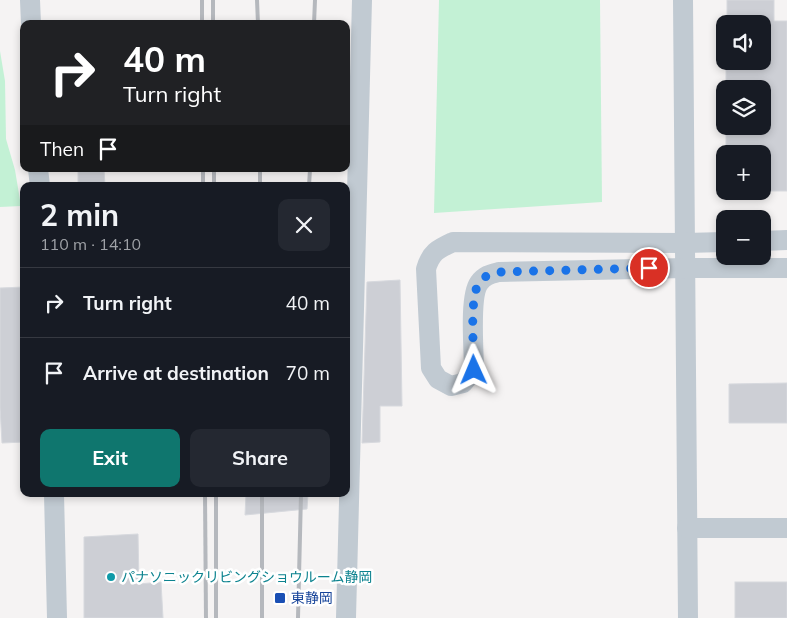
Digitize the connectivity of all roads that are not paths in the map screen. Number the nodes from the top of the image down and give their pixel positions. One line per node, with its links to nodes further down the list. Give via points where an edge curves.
1 (30, 0): 4 (street)
2 (362, 0): 11 (street)
3 (683, 0): 8 (street)
4 (31, 20)
5 (771, 240): 6 (street)
6 (787, 240)
7 (716, 242): 8 (street)
8 (685, 244): 9 (street); 9 (street, via 453,242 430,257 426,269 431,368 438,379 451,386 463,383 474,370 473,306 478,285 487,275 500,272)
9 (685, 268): 10 (street); 14 (street)
10 (787, 268)
11 (350, 464)
12 (54, 497): 16 (street)
13 (349, 497): 17 (street)
14 (688, 528): 15 (street); 18 (street)
15 (787, 528)
16 (57, 618)
17 (346, 618)
18 (688, 618)

